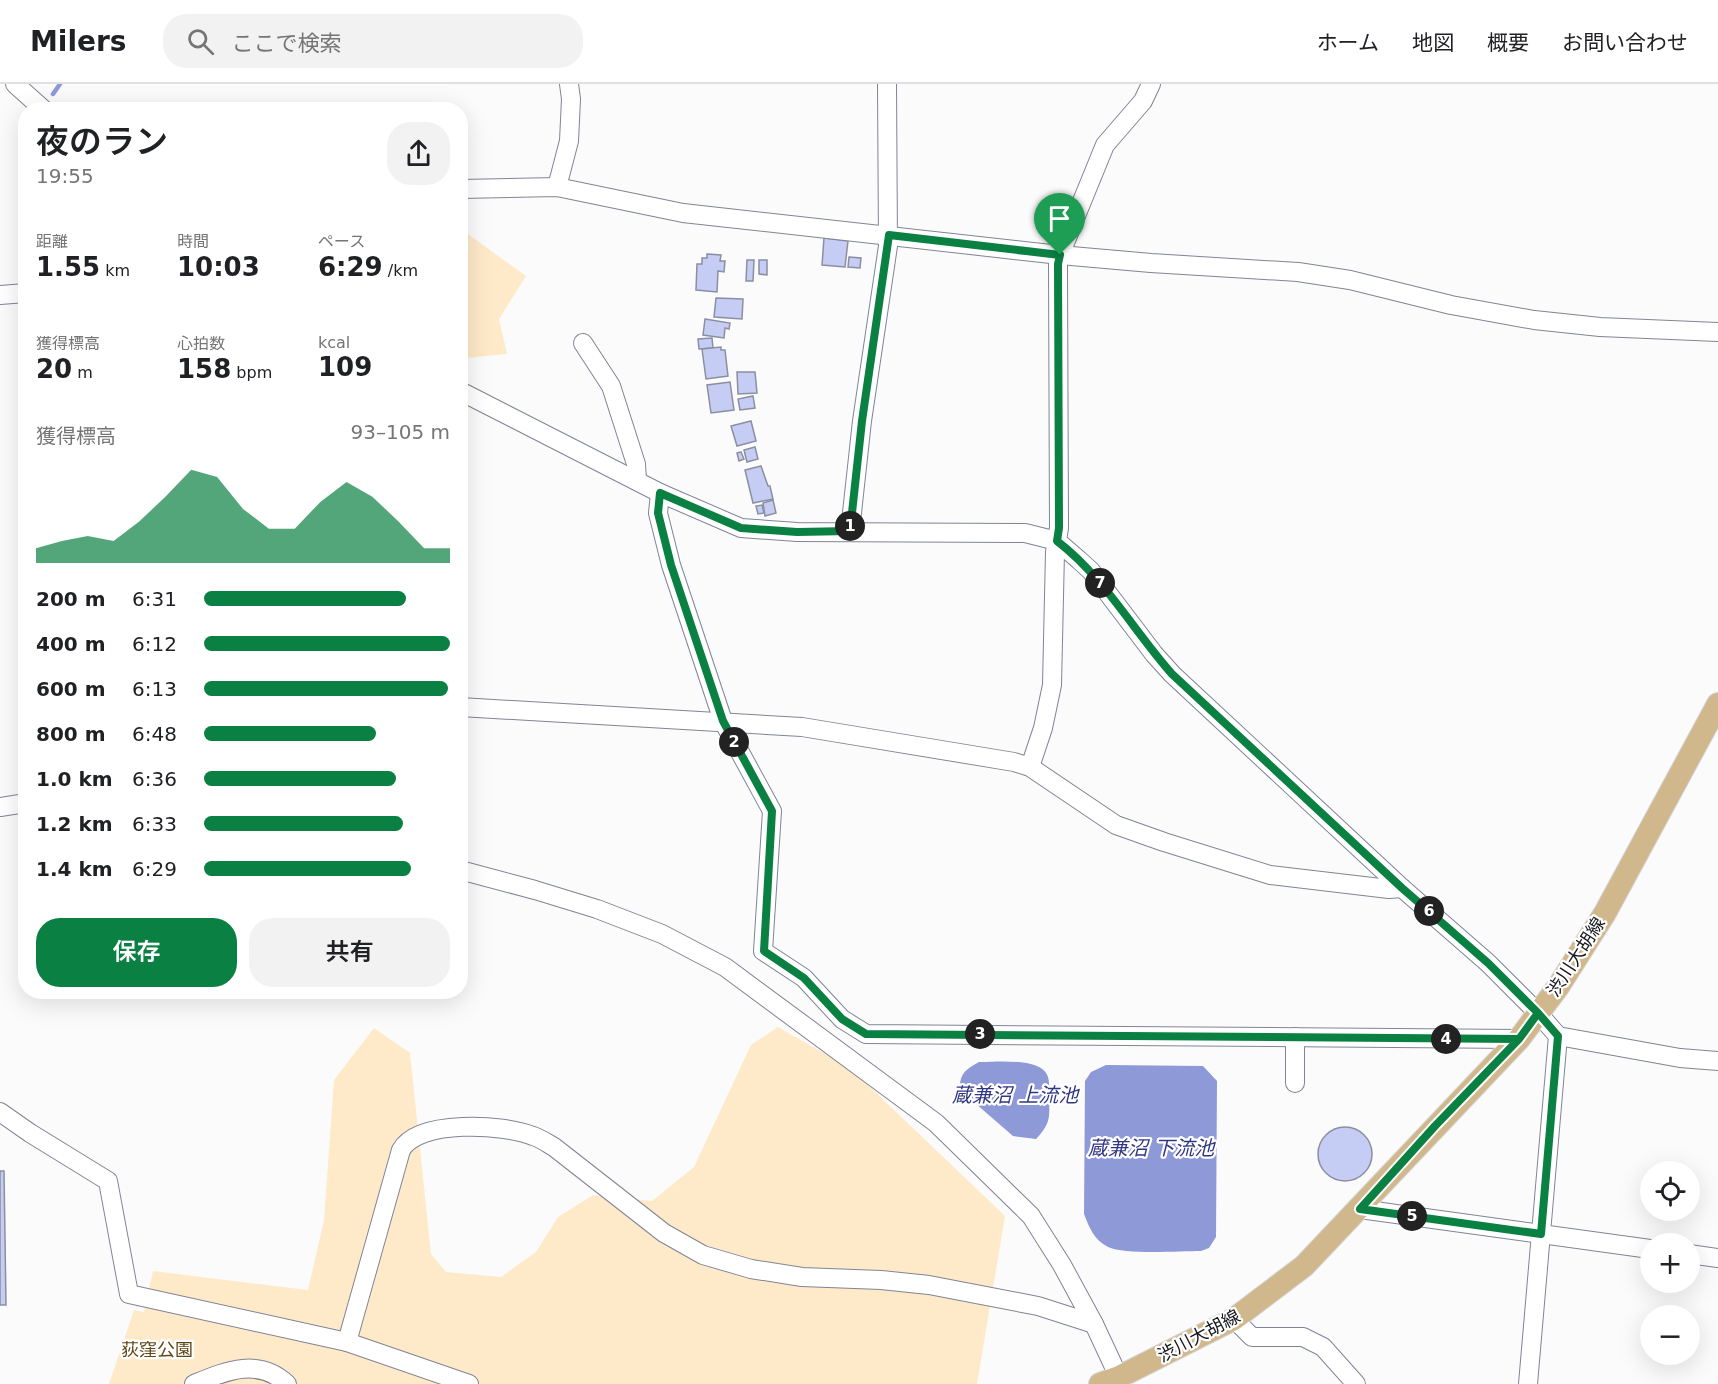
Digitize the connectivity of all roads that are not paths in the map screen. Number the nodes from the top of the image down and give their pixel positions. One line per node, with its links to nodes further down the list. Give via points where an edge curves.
1 (15, 84): 5 (street)
2 (569, 84): 6 (street, via 569,141)
3 (887, 84): 8 (street)
4 (1150, 84): 9 (street, via 1143,101 1105,145)
5 (35, 102)
6 (558, 187): 7 (street); 8 (street, via 683,213)
7 (468, 189)
8 (889, 235): 9 (street); 17 (street)
9 (1060, 255): 12 (street, via 1298,272 1534,320); 18 (street)
10 (18, 294): 11 (street)
11 (0, 295)
12 (1718, 332)
13 (583, 343): 15 (street, via 611,386 636,464)
14 (468, 394): 15 (street)
15 (637, 481): 16 (street)
16 (660, 493): 17 (street, via 741,528); 21 (street, via 658,513 671,565)
17 (850, 531): 18 (street, via 1025,533)
18 (1057, 541): 23 (street, via 1052,685); 27 (street, via 1091,571 1154,654 1206,707)
19 (1718, 704): 22 (main road, 渋川大胡線)
20 (468, 707): 21 (street)
21 (723, 721): 23 (street, via 802,727); 29 (street, via 772,811 764,951 804,978)
22 (1709, 736): 28 (main road, 渋川大胡線, via 1574,964)
23 (1030, 767): 27 (street, via 1116,825 1164,842 1270,875)
24 (18, 804): 25 (street)
25 (0, 807)
26 (468, 872): 33 (street, via 597,909 662,934 725,967)
27 (1402, 888): 28 (street)
28 (1538, 1013): 30 (street); 32 (main road, 渋川大胡線)
29 (842, 1019): 31 (street, via 866,1034); 33 (street)
30 (1558, 1036): 34 (street); 38 (street)
31 (1295, 1037): 32 (street); 35 (street)
32 (1519, 1039): 37 (main road, 渋川大胡線)
33 (826, 1041): 43 (street, via 936,1123 1023,1208 1062,1265)
34 (1718, 1061)
35 (1295, 1083)
36 (0, 1112): 44 (street, via 108,1180 129,1294)
37 (1360, 1209): 38 (street); 42 (main road, 渋川大胡線, via 1304,1266)
38 (1541, 1234): 39 (street); 51 (street)
39 (1640, 1248)
40 (1700, 1256): 41 (street)
41 (1718, 1258)
42 (1234, 1319): 46 (main road, 渋川大胡線); 50 (street, via 1252,1337 1303,1337 1323,1347)
43 (1094, 1324): 44 (street, via 1038,1306 929,1285 802,1277 751,1269 703,1255 664,1233 554,1147 510,1129 471,1127 425,1132 400,1150); 46 (street)
44 (346, 1342): 49 (street)
45 (218, 1380): 47 (street); 48 (street, via 239,1369 254,1368 272,1373)
46 (1114, 1382)
47 (194, 1384)
48 (286, 1384)
49 (469, 1384)
50 (1356, 1384)
51 (1528, 1384)

